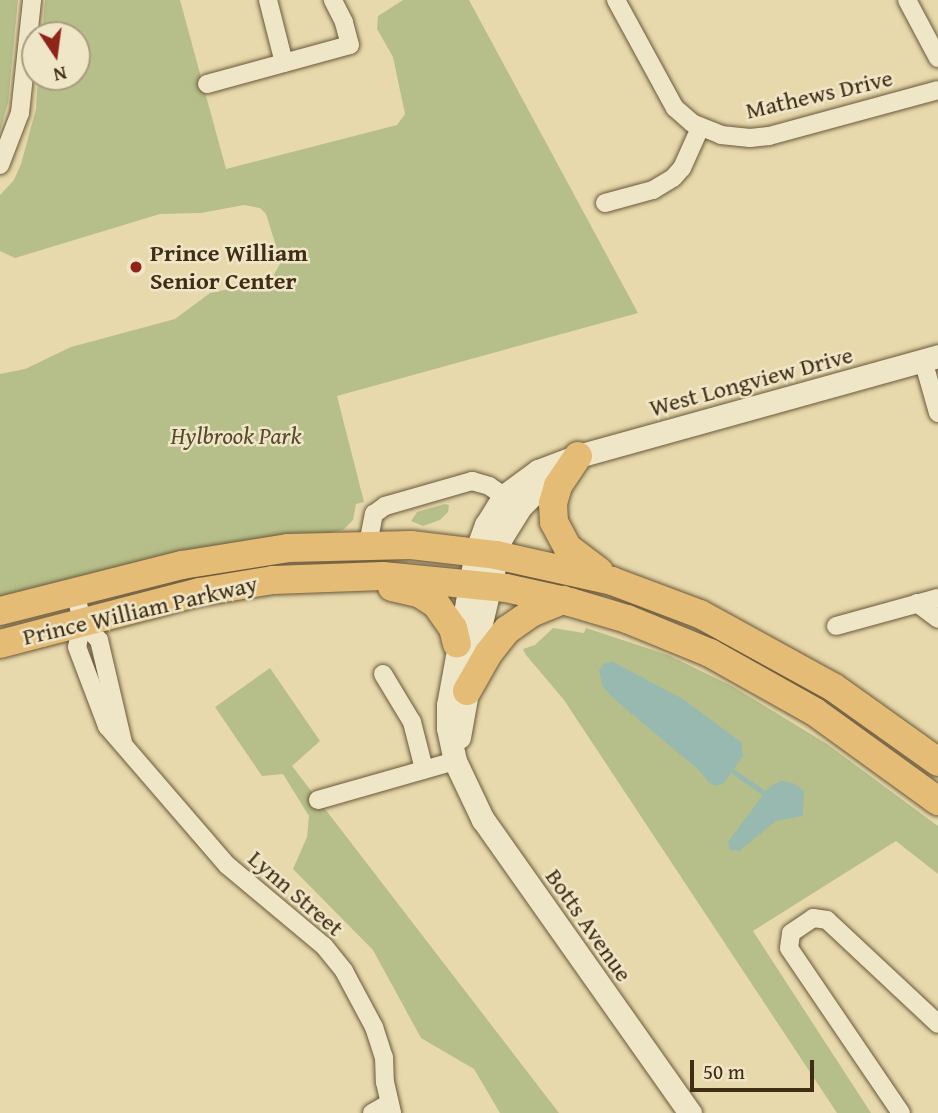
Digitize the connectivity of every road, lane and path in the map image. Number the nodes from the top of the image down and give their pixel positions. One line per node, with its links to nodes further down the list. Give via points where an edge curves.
1 (32, 0): 11 (street, via 20,113)
2 (268, 0): 7 (street)
3 (333, 0): 7 (street, via 350,45)
4 (616, 0): 10 (street, Mathews Drive, via 670,100)
5 (907, 0): 6 (street)
6 (938, 58)
7 (284, 63): 8 (street)
8 (207, 84)
9 (938, 90): 10 (street, Mathews Drive, via 769,136 739,138)
10 (700, 128): 12 (street, via 673,178 653,190)
11 (0, 165)
12 (605, 203)
13 (930, 358): 14 (street); 15 (street, West Longview Drive)
14 (938, 413)
15 (578, 456): 16 (street, West Longview Drive, via 538,471); 18 (street, West Longview Drive, via 521,506); 20 (main road, via 558,486 554,522 568,548)
16 (504, 496): 17 (street, via 472,481 376,512); 18 (street, West Longview Drive, via 486,526)
17 (368, 544): 18 (main road, Prince William Parkway); 22 (main road, Prince William Parkway, via 258,552)
18 (486, 554): 20 (main road, Prince William Parkway); 21 (street, West Longview Drive)
19 (345, 576): 21 (main road, Prince William Parkway); 28 (main road, Prince William Parkway, via 230,586); 31 (main road, via 428,598 448,620)
20 (612, 581): 35 (main road, Prince William Parkway, via 699,614 779,655 857,703)
21 (479, 584): 24 (main road, Prince William Parkway); 31 (street, Botts Avenue); 33 (street)
22 (75, 591): 26 (main road, Prince William Parkway); 28 (street, Lynn Street)
23 (938, 598): 25 (street)
24 (563, 600): 33 (main road, via 531,612 507,630); 38 (main road, Prince William Parkway, via 655,629 746,671 823,717)
25 (917, 603): 27 (street); 29 (street)
26 (0, 611)
27 (938, 619)
28 (82, 622): 30 (main road, Prince William Parkway); 40 (street, Lynn Street, via 99,640 124,745 227,865 324,946 344,971 374,1027 384,1058)
29 (836, 626)
30 (0, 644)
31 (457, 644): 34 (street, Botts Avenue, via 448,728)
32 (383, 674): 36 (street, via 412,722)
33 (467, 691): 34 (street)
34 (455, 761): 36 (street); 42 (street, Botts Avenue, via 483,820)
35 (938, 762)
36 (424, 769): 37 (street)
37 (318, 800)
38 (938, 801)
39 (938, 1024): 43 (street, via 827,919 813,918 791,933 789,948)
40 (390, 1108): 41 (street, Lynn Street)
41 (372, 1113)
42 (691, 1113)
43 (901, 1113)

